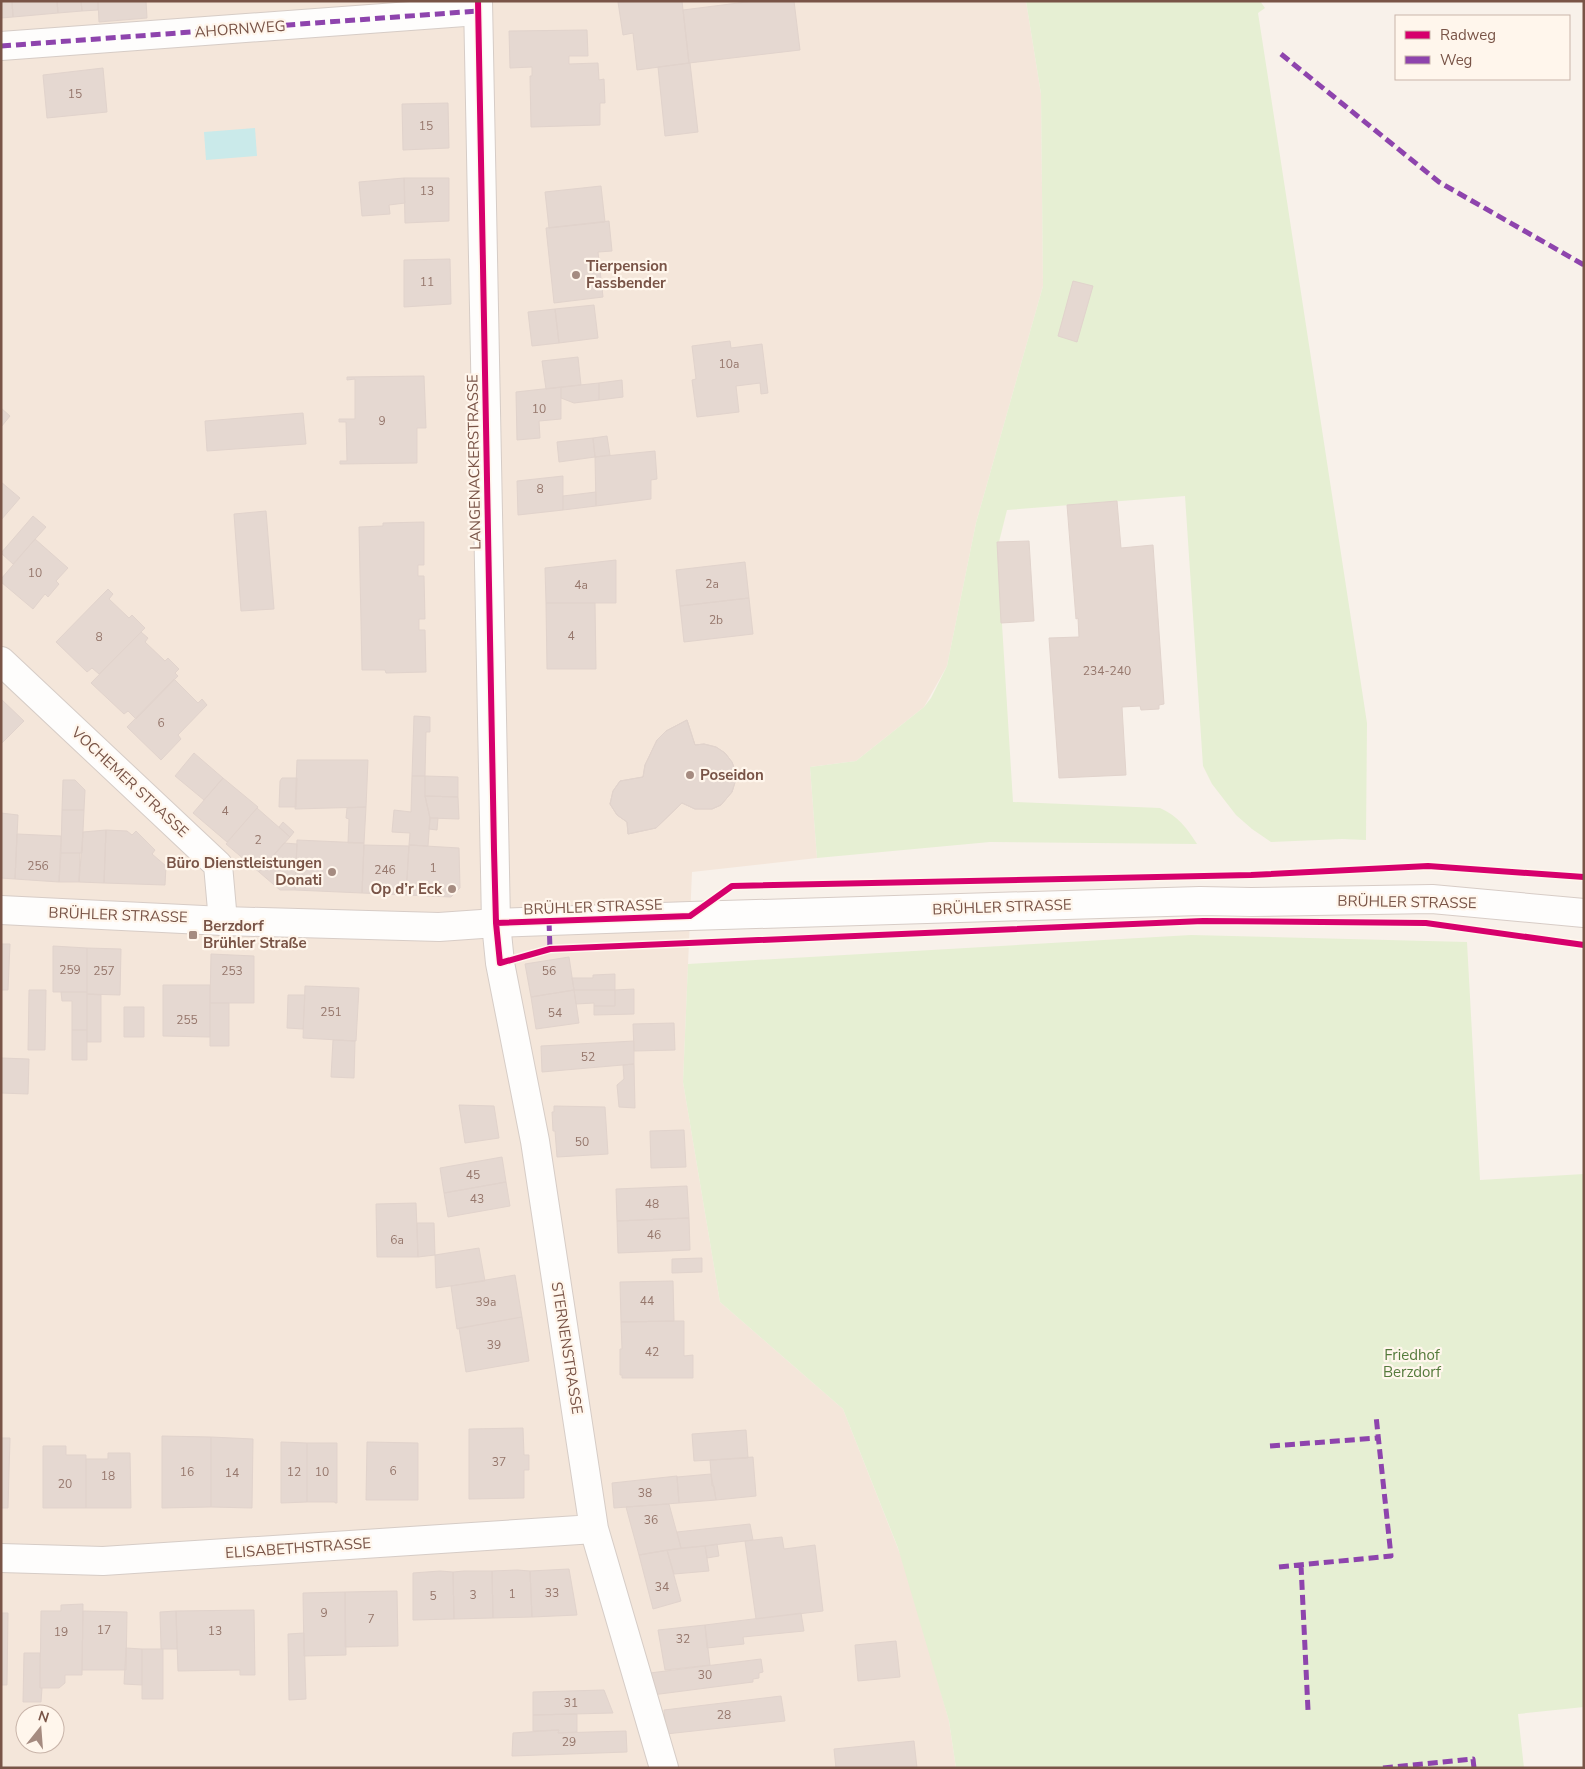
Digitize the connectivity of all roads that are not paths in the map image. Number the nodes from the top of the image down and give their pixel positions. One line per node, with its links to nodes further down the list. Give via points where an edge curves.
1 (478, 6): 2 (street, AHORNWEG); 7 (street, LANGENACKERSTRASSE)
2 (1, 46)
3 (1, 661): 6 (street, VOCHEMER STRASSE, via 218,865)
4 (1, 910): 6 (street, BRÜHLER STRASSE)
5 (1584, 913): 7 (street, BRÜHLER STRASSE, via 1432,900 1200,901)
6 (223, 921): 7 (street, BRÜHLER STRASSE, via 439,927)
7 (496, 923): 8 (street, STERNENSTRASSE, via 500,963 535,1141)
8 (594, 1529): 9 (street, ELISABETHSTRASSE, via 103,1561); 10 (street, STERNENSTRASSE)
9 (1, 1558)
10 (664, 1768)

